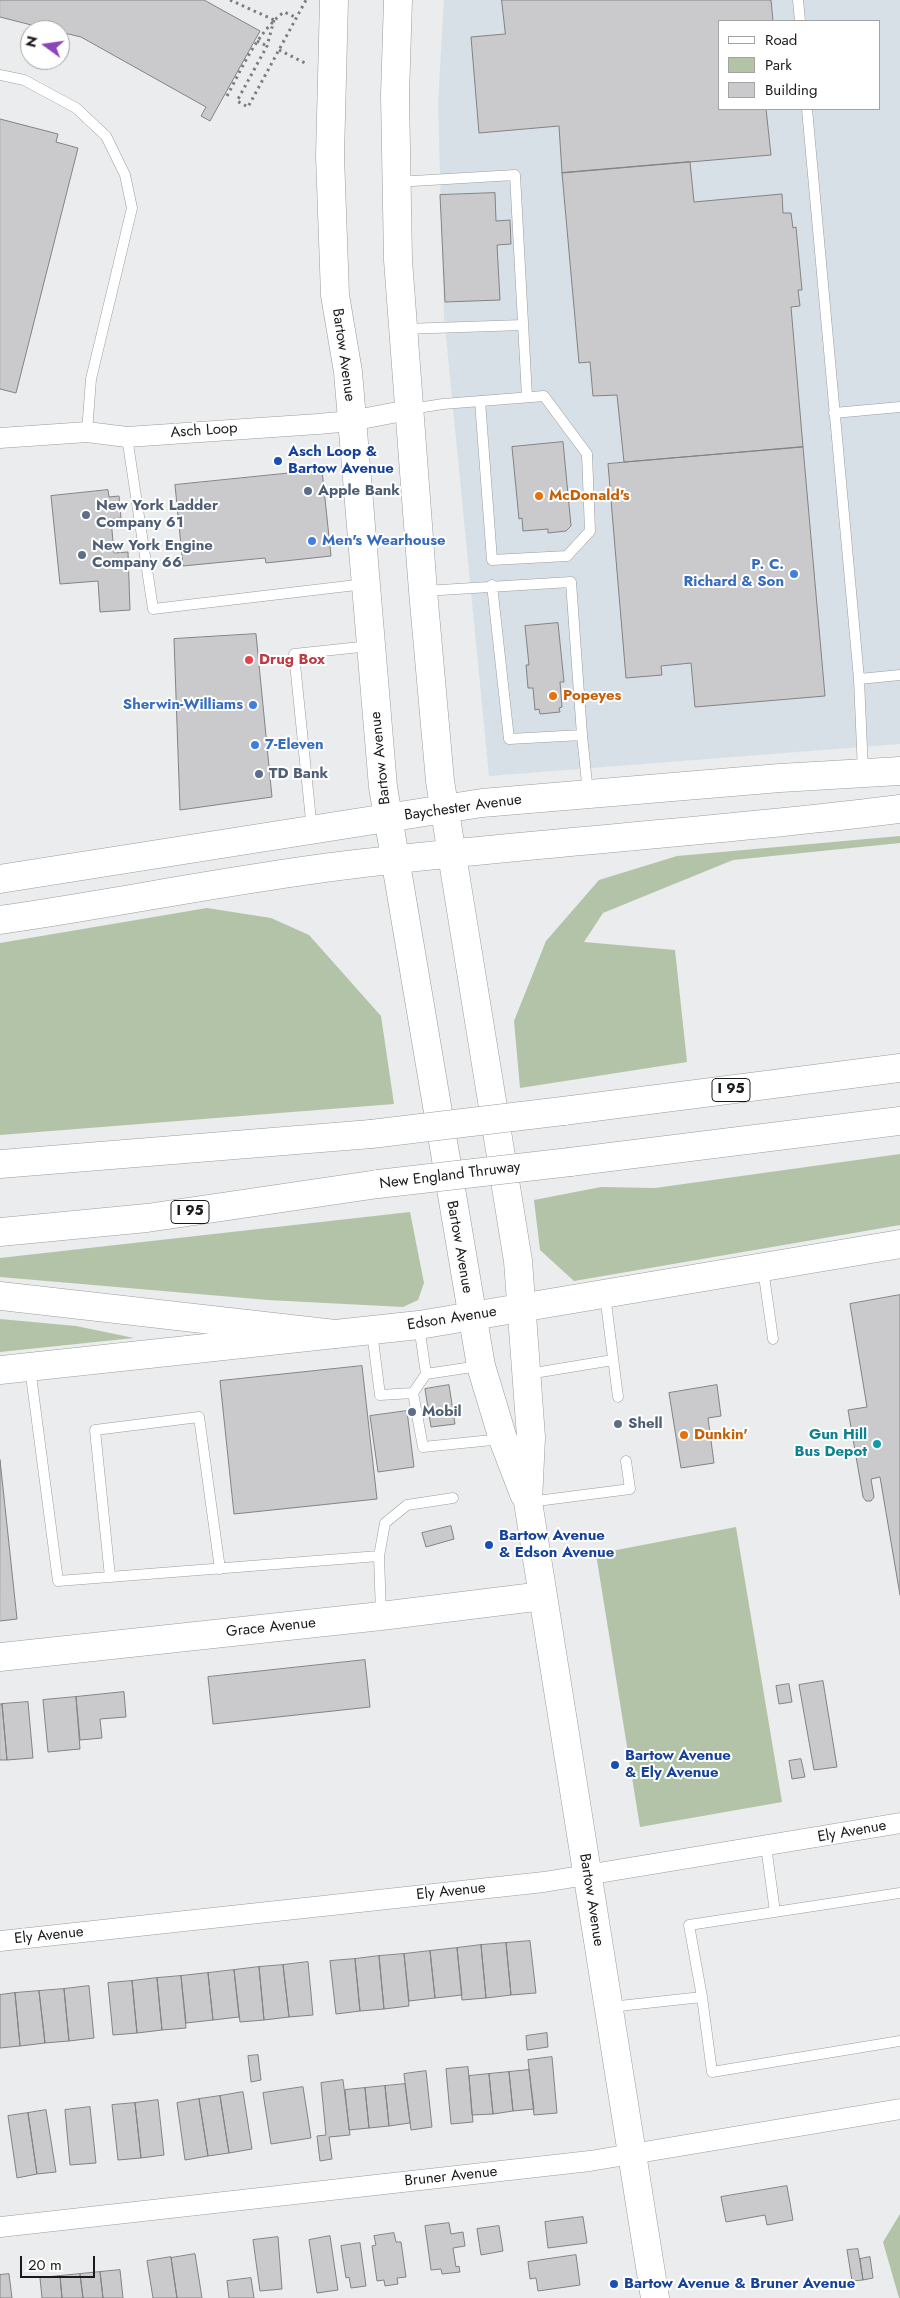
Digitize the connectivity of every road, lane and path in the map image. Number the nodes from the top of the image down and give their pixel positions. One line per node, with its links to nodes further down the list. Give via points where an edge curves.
1 (230, 0): 7 (path)
2 (306, 0): 6 (path)
3 (334, 0): 24 (main road, Bartow Avenue, via 330,88 331,224 335,295 348,372)
4 (398, 0): 16 (main road, Bartow Avenue)
5 (798, 0): 8 (lane)
6 (296, 18): 7 (path, via 284,12); 11 (path)
7 (274, 20): 9 (path); 10 (path)
8 (800, 20)
9 (257, 41): 10 (path); 14 (path)
10 (267, 46): 11 (path, via 237,101 248,107)
11 (279, 50): 12 (path)
12 (312, 66)
13 (0, 75): 25 (lane, via 24,80 76,108 106,136 125,175 132,208 91,379)
14 (227, 96)
15 (807, 110): 23 (lane)
16 (395, 182): 17 (lane, via 516,175); 18 (main road, Bartow Avenue)
17 (523, 324): 18 (lane); 19 (lane)
18 (403, 329): 22 (main road, Bartow Avenue)
19 (527, 397): 20 (lane); 20 (lane, via 544,396 587,454 590,531 567,556 492,560)
20 (480, 401): 22 (lane)
21 (900, 407): 23 (lane)
22 (408, 410): 24 (street, Asch Loop); 30 (main road, Bartow Avenue)
23 (834, 413): 33 (lane)
24 (351, 421): 26 (street, Asch Loop); 28 (main road, Bartow Avenue)
25 (87, 432): 26 (street, Asch Loop); 27 (street, Asch Loop)
26 (128, 437): 28 (lane, via 153,609)
27 (0, 438)
28 (365, 584): 31 (main road, Bartow Avenue)
29 (492, 585): 30 (lane); 34 (lane, via 509,739); 34 (lane, via 571,582)
30 (423, 591): 38 (main road, Bartow Avenue)
31 (371, 646): 40 (main road, Bartow Avenue); 41 (lane, via 294,654)
32 (900, 675): 33 (lane)
33 (859, 679): 36 (lane)
34 (582, 735): 37 (lane)
35 (900, 771): 36 (main road, Baychester Avenue)
36 (863, 773): 37 (main road, Baychester Avenue)
37 (588, 794): 38 (main road, Baychester Avenue)
38 (445, 809): 40 (main road, Baychester Avenue); 42 (main road, Bartow Avenue)
39 (900, 809): 42 (main road, via 787,823)
40 (387, 819): 41 (main road, Baychester Avenue); 43 (main road, Bartow Avenue)
41 (312, 830): 44 (main road, Baychester Avenue)
42 (452, 854): 43 (main road); 54 (main road, Bartow Avenue, via 518,1261)
43 (394, 860): 45 (main road); 55 (main road, Bartow Avenue)
44 (0, 879)
45 (0, 920)
46 (900, 1068): 48 (main road, I 95, bridge, via 371,1134)
47 (900, 1120): 49 (main road, New England Thruway / I 95, bridge, via 378,1184 147,1218)
48 (0, 1164)
49 (0, 1232)
50 (900, 1244): 51 (main road, Edson Avenue)
51 (763, 1268): 52 (main road, Edson Avenue); 59 (lane)
52 (605, 1295): 54 (main road, Edson Avenue); 60 (lane)
53 (0, 1296): 58 (main road)
54 (522, 1308): 55 (main road, Edson Avenue); 65 (main road, Bartow Avenue)
55 (471, 1316): 56 (main road, Edson Avenue); 61 (main road, Bartow Avenue)
56 (419, 1325): 57 (main road, Edson Avenue); 64 (lane)
57 (372, 1332): 58 (main road, Edson Avenue); 66 (lane, via 380,1395)
58 (335, 1334): 62 (main road, Edson Avenue)
59 (773, 1338)
60 (613, 1360): 65 (lane); 67 (lane)
61 (481, 1366): 64 (lane); 68 (main road, Bartow Avenue)
62 (30, 1367): 63 (main road, Edson Avenue); 74 (lane, via 58,1581)
63 (0, 1370)
64 (426, 1374): 66 (lane)
65 (527, 1374): 71 (main road, Bartow Avenue, via 531,1437)
66 (413, 1393): 68 (lane, via 423,1447)
67 (618, 1397)
68 (503, 1439): 71 (main road, Bartow Avenue)
69 (626, 1461): 71 (lane, via 630,1489)
70 (453, 1498): 72 (lane, via 407,1504 386,1523)
71 (528, 1502): 75 (main road, Bartow Avenue)
72 (379, 1556): 73 (lane); 76 (lane)
73 (220, 1569): 74 (lane); 74 (lane, via 199,1417 94,1430)
74 (110, 1577)
75 (543, 1596): 76 (main road, Grace Avenue); 80 (main road, Bartow Avenue)
76 (382, 1616): 77 (main road, Grace Avenue)
77 (0, 1657)
78 (900, 1823): 79 (street, Ely Avenue)
79 (766, 1846): 80 (street, Ely Avenue); 82 (lane)
80 (587, 1874): 83 (street, Ely Avenue, via 544,1882); 85 (main road, Bartow Avenue)
81 (900, 1892): 82 (lane)
82 (775, 1912): 84 (lane, via 689,1925)
83 (0, 1941)
84 (702, 1997): 85 (lane); 86 (lane, via 712,2072)
85 (608, 2008): 88 (main road, Bartow Avenue)
86 (900, 2041)
87 (900, 2109): 88 (street, Bruner Avenue)
88 (632, 2155): 89 (street, Bruner Avenue); 90 (main road, Bartow Avenue)
89 (0, 2227)
90 (655, 2298)

